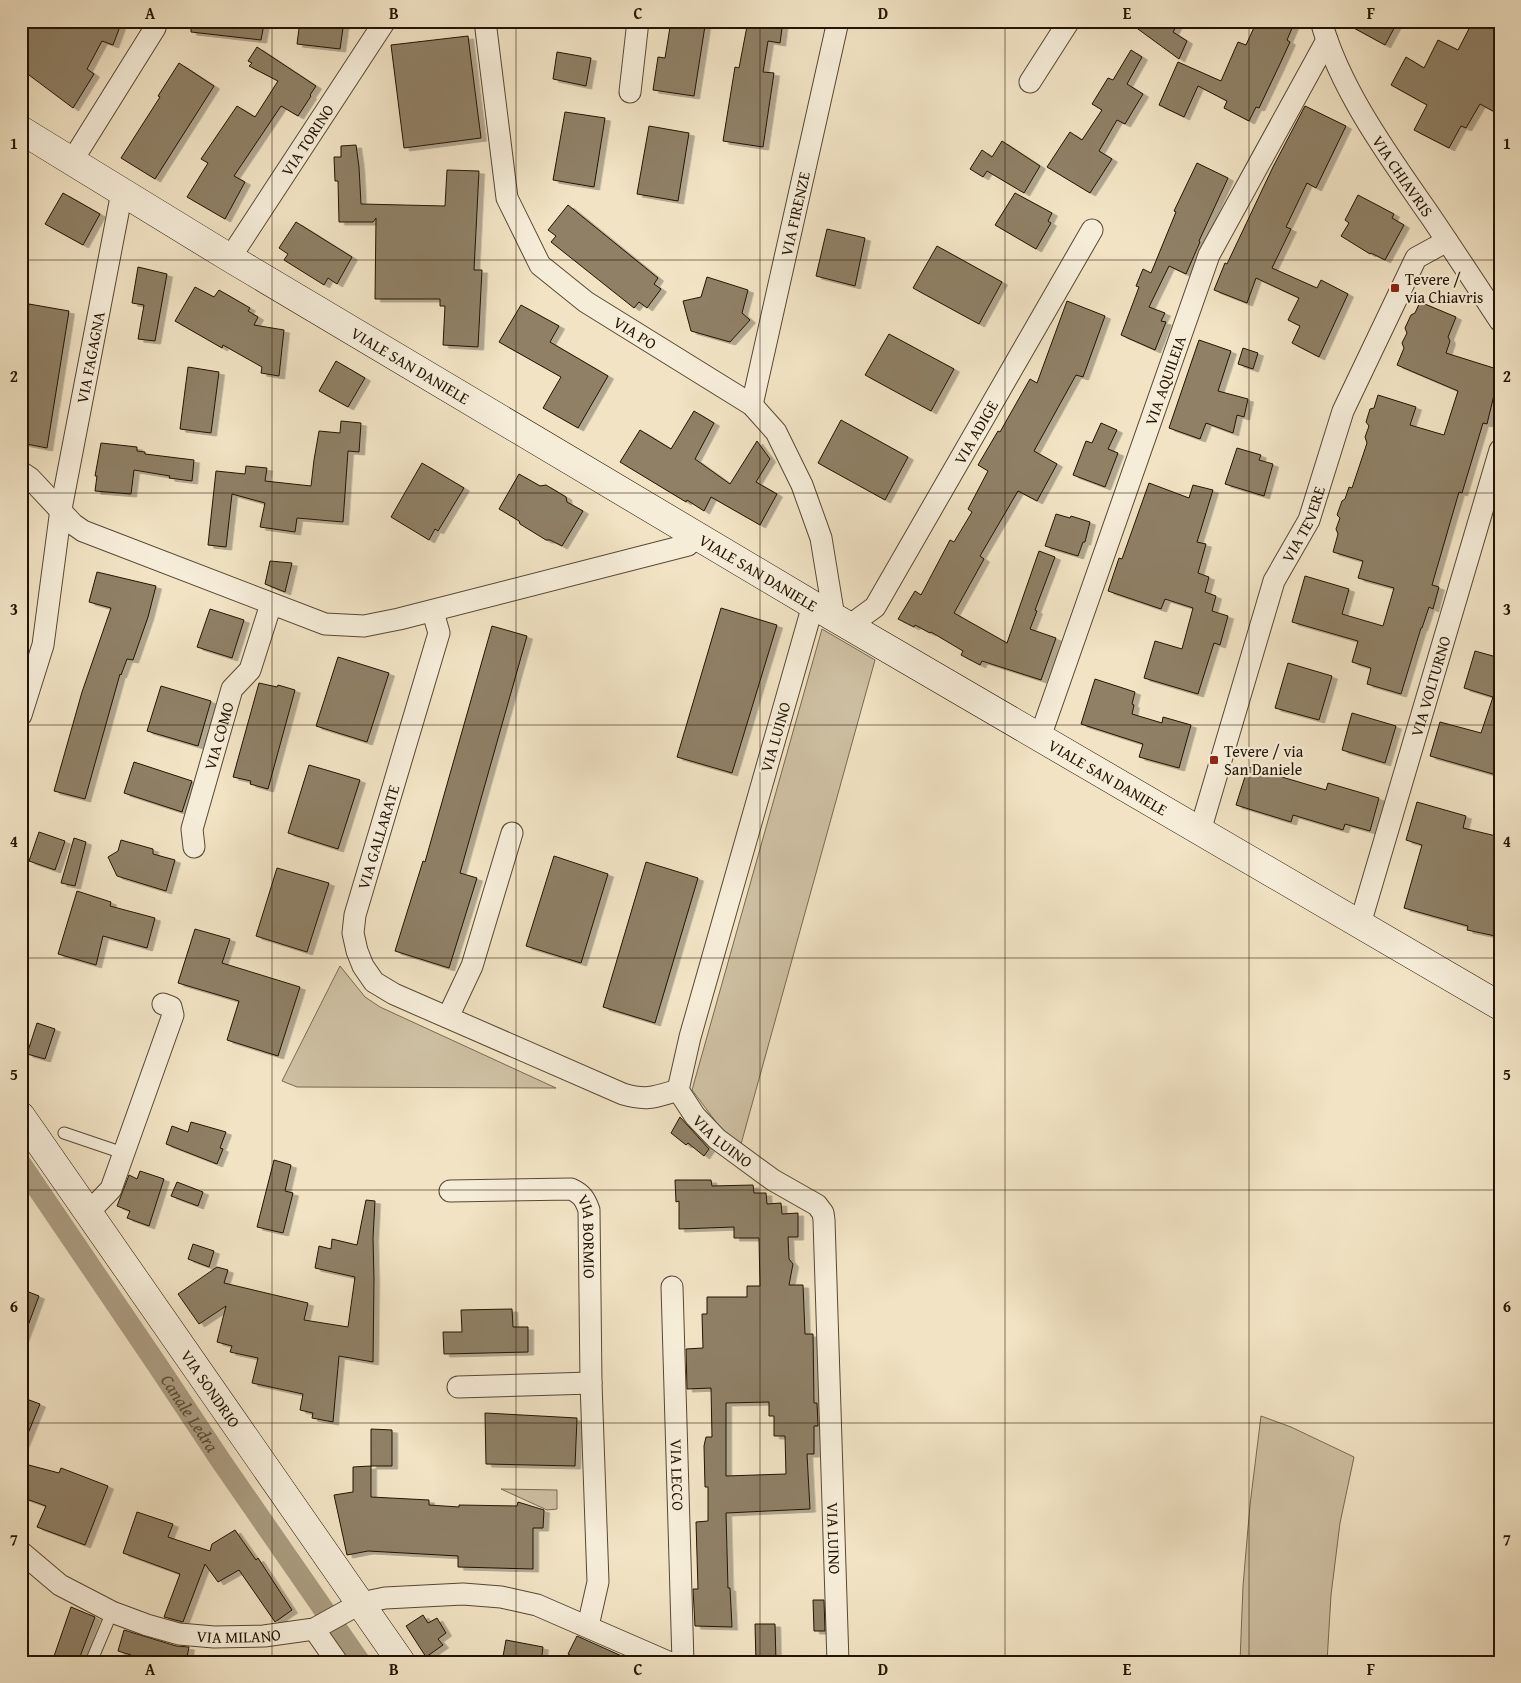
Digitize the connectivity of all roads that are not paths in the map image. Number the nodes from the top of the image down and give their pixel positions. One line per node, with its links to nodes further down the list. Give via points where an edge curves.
1 (385, 21): 15 (street, VIA TORINO)
2 (485, 21): 17 (street, VIA PO, via 507,198 540,265 586,302)
3 (638, 21): 9 (street)
4 (838, 21): 17 (street, VIA FIRENZE)
5 (1070, 21): 8 (street)
6 (155, 28): 11 (street)
7 (1324, 31): 14 (street, VIA CHIAVRIS, via 1355,99 1385,150); 26 (street, VIA AQUILEIA, via 1209,255)
8 (1030, 82)
9 (630, 92)
10 (21, 130): 11 (street, VIALE SAN DANIELE)
11 (72, 161): 12 (street, VIALE SAN DANIELE)
12 (122, 192): 15 (street, VIALE SAN DANIELE); 20 (street, VIA FAGAGNA)
13 (1092, 230): 24 (street, VIA ADIGE, via 875,607)
14 (1447, 241): 16 (street, VIA CHIAVRIS); 27 (street, VIA TEVERE, via 1416,258 1343,411 1309,520 1274,581)
15 (230, 258): 21 (street, VIALE SAN DANIELE)
16 (1500, 322)
17 (752, 405): 24 (street, VIA PO, via 776,432 802,486 821,538)
18 (1500, 450): 30 (street, VIA VOLTURNO)
19 (21, 472): 20 (street, via 30,478)
20 (60, 517): 22 (street, via 83,531); 25 (street, via 43,644)
21 (696, 535): 23 (street, via 688,545); 24 (street, VIALE SAN DANIELE)
22 (271, 604): 23 (street, via 325,624 364,626); 29 (street, VIA COMO, via 250,670 232,689 192,829)
23 (433, 612): 33 (street, VIA GALLARATE, via 439,633 355,914 353,933 360,958 374,982)
24 (832, 616): 26 (street, VIALE SAN DANIELE); 34 (street, VIA LUINO, via 690,1038)
25 (21, 715)
26 (1040, 737): 27 (street, VIALE SAN DANIELE)
27 (1200, 831): 30 (street, VIALE SAN DANIELE)
28 (512, 832): 33 (street, via 472,966)
29 (194, 847)
30 (1360, 924): 32 (street, VIALE SAN DANIELE)
31 (164, 1004): 37 (street, via 173,1015)
32 (1500, 1006)
33 (448, 1017): 34 (street, VIA GALLARATE, via 623,1094 651,1098)
34 (678, 1090): 53 (street, VIA LUINO, via 695,1116 718,1139 773,1180 817,1205 824,1220)
35 (21, 1116): 39 (street, VIA SONDRIO)
36 (64, 1133): 37 (lane)
37 (123, 1153): 39 (street, via 111,1188)
38 (450, 1191): 41 (street, VIA BORMIO, via 571,1189 586,1200 589,1210)
39 (88, 1212): 44 (street, VIA SONDRIO)
40 (672, 1287): 52 (street, VIA LECCO)
41 (591, 1383): 42 (street); 46 (street, VIA BORMIO, via 598,1582)
42 (458, 1387)
43 (21, 1552): 45 (street, VIA MILANO, via 60,1584)
44 (357, 1606): 46 (street, via 385,1598 463,1594 537,1605); 47 (street, VIA MILANO); 50 (street, VIA SONDRIO)
45 (112, 1612): 47 (street, VIA MILANO, via 179,1634 214,1637 264,1636); 48 (lane)
46 (588, 1626): 51 (street)
47 (317, 1627): 49 (street)
48 (91, 1662)
49 (337, 1662)
50 (401, 1662)
51 (668, 1662)
52 (683, 1662)
53 (838, 1662)

